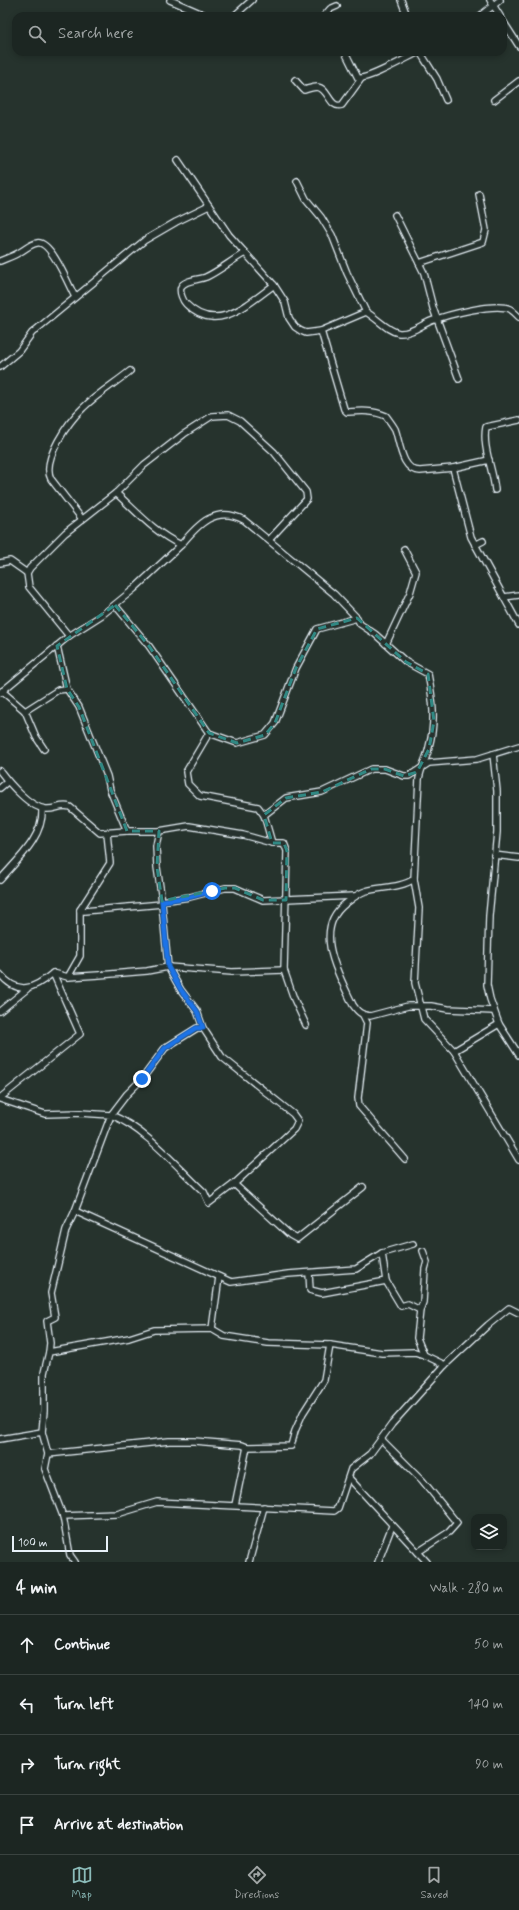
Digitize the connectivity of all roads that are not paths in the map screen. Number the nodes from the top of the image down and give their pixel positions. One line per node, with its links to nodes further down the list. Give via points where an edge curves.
1 (170, 0): 8 (street)
2 (252, 0): 9 (street)
3 (402, 0): 11 (street)
4 (490, 0): 7 (street)
5 (500, 0): 7 (street)
6 (337, 6): 10 (street)
7 (493, 6): 12 (street); 13 (street)
8 (198, 12)
9 (238, 12)
10 (327, 12)
11 (406, 12)
12 (485, 12)
13 (497, 12)
14 (507, 27): 15 (street)
15 (519, 46)
16 (347, 56): 19 (street, via 358,78)
17 (412, 56): 19 (street)
18 (423, 56): 22 (street)
19 (361, 79): 20 (street, via 342,105 338,106 322,89 316,87 304,90)
20 (295, 80)
21 (519, 81): 23 (street)
22 (446, 100)
23 (494, 100)
24 (178, 160): 27 (street)
25 (297, 181): 34 (street, via 306,199 332,235)
26 (479, 194): 31 (street, via 486,230 482,242)
27 (209, 206): 29 (street); 33 (street, via 145,240)
28 (395, 215): 31 (street)
29 (245, 253): 32 (street); 32 (street, via 206,276 185,283 180,293 186,304 204,317 224,317)
30 (0, 261): 33 (street, via 38,242 44,244 51,250)
31 (419, 263): 36 (street)
32 (274, 285): 37 (street, via 285,302 295,327 301,332)
33 (75, 297): 38 (street, via 32,334 19,351)
34 (366, 312): 36 (street, via 393,332 402,333); 37 (street)
35 (519, 317): 36 (street, via 510,309 498,306)
36 (437, 319): 40 (street)
37 (321, 332): 43 (street, via 344,409 347,412 370,411 386,416 395,431 409,467 415,471)
38 (0, 367)
39 (130, 372): 46 (street, via 84,407 74,418 48,464 51,479)
40 (459, 379)
41 (519, 420): 42 (street, via 486,427)
42 (489, 460): 43 (street); 44 (street)
43 (453, 468): 50 (street)
44 (495, 490)
45 (116, 493): 46 (street); 47 (street, via 144,464 184,434 212,416 228,415 240,421 274,452 307,495 307,499); 49 (street, via 149,525)
46 (82, 519): 53 (street, via 47,550)
47 (269, 540): 49 (street, via 244,520 233,514 226,514 201,523); 57 (street, via 334,594)
48 (483, 541): 50 (street)
49 (181, 545): 56 (street, via 134,590)
50 (475, 545): 55 (street)
51 (404, 549): 60 (street, via 416,572 410,593)
52 (0, 563): 53 (street, via 10,561)
53 (27, 573): 59 (street, via 29,587)
54 (519, 595): 55 (street)
55 (504, 597): 58 (street)
56 (114, 605): 59 (street); 65 (street, via 149,646)
57 (357, 618): 60 (street, via 360,624); 65 (street, via 317,629 296,668 275,723 265,735 237,742)
58 (519, 625)
59 (69, 636): 61 (street)
60 (386, 644): 69 (street, via 406,662 428,674 434,704 434,721 429,749)
61 (57, 646): 62 (street); 63 (street)
62 (67, 689): 64 (street, via 58,690); 75 (street, via 79,707)
63 (1, 692): 64 (street)
64 (25, 711): 67 (street)
65 (209, 733): 74 (street, via 186,772 188,784 200,796 258,807)
66 (519, 746): 68 (street)
67 (44, 749)
68 (493, 754): 69 (street, via 477,759 429,763); 79 (street, via 497,791)
69 (420, 769): 74 (street, via 410,776 385,769 372,770 322,792 286,798); 81 (street)
70 (0, 772): 71 (street)
71 (8, 782): 72 (street); 73 (street)
72 (0, 788)
73 (42, 809): 77 (street, via 48,810 65,805 100,834); 82 (street, via 42,825 34,839)
74 (264, 815): 78 (street)
75 (127, 831): 76 (street); 77 (street)
76 (159, 831): 78 (street, via 189,826 243,835); 85 (street, via 156,846)
77 (107, 833): 86 (street, via 110,863)
78 (272, 843): 84 (street, via 284,843 287,851)
79 (494, 855): 80 (street); 95 (street, via 489,916 488,985)
80 (519, 858)
81 (414, 879): 83 (street); 93 (street, via 419,908 415,983)
82 (0, 880)
83 (356, 896): 84 (street); 96 (street, via 339,909 329,935 329,950 353,1005)
84 (286, 900): 85 (street, via 263,900 235,888 225,888); 88 (street)
85 (162, 901): 86 (street, via 162,904 84,912); 87 (street)
86 (80, 910): 91 (street, via 80,956)
87 (168, 967): 88 (street, via 232,972); 91 (street, via 147,971); 99 (street, via 197,1011)
88 (284, 970): 98 (street)
89 (53, 973): 91 (street); 92 (street, via 40,984); 102 (street, via 80,1034)
90 (0, 974): 92 (street, via 15,986)
91 (68, 976)
92 (28, 988): 94 (street)
93 (419, 1006): 95 (street); 96 (street, via 408,1006 370,1016); 100 (street, via 424,1019)
94 (0, 1011)
95 (494, 1011): 97 (street)
96 (363, 1015): 104 (street, via 367,1023 359,1106)
97 (499, 1024): 100 (street); 101 (street)
98 (306, 1025)
99 (203, 1028): 103 (street, via 196,1028 165,1048); 106 (street, via 222,1057 293,1114 298,1121 294,1129)
100 (454, 1051): 105 (street)
101 (519, 1055)
102 (0, 1098): 103 (street, via 46,1114)
103 (111, 1115): 106 (street, via 120,1118 146,1137 204,1192 209,1203); 108 (street)
104 (405, 1159)
105 (519, 1160)
106 (234, 1184): 107 (street, via 297,1239)
107 (363, 1187)
108 (75, 1212): 113 (street); 119 (street, via 66,1230 51,1293 55,1317 47,1321)
109 (413, 1244): 111 (street)
110 (423, 1251): 115 (street, via 427,1262)
111 (382, 1253): 112 (street, via 356,1269); 114 (street)
112 (309, 1273): 113 (street, via 231,1282); 114 (street, via 310,1290 322,1293)
113 (219, 1277): 117 (street)
114 (386, 1281): 115 (street, via 401,1306 408,1304)
115 (420, 1310): 120 (street, via 417,1338)
116 (519, 1313): 121 (street, via 509,1308 488,1324)
117 (212, 1329): 118 (street, via 224,1336 268,1343); 119 (street, via 154,1330 129,1338)
118 (330, 1345): 120 (street, via 365,1352 415,1352); 125 (street, via 324,1380 303,1412 291,1446)
119 (49, 1352): 122 (street, via 44,1373)
120 (424, 1355): 121 (street)
121 (445, 1366): 124 (street)
122 (42, 1432): 123 (street); 126 (street)
123 (0, 1439)
124 (381, 1439): 127 (street, via 370,1454 351,1469); 132 (street, via 422,1480 457,1523 449,1532)
125 (247, 1447): 126 (street, via 169,1441); 128 (street)
126 (48, 1454): 130 (street, via 45,1469)
127 (348, 1478): 129 (street, via 338,1508 332,1512); 131 (street)
128 (235, 1505): 129 (street); 130 (street, via 157,1502 117,1514)
129 (264, 1506): 134 (street)
130 (63, 1516): 133 (street, via 70,1555)
131 (392, 1526): 132 (street); 135 (street)
132 (418, 1552): 136 (street)
133 (75, 1562)
134 (249, 1562)
135 (378, 1562)
136 (427, 1562)

